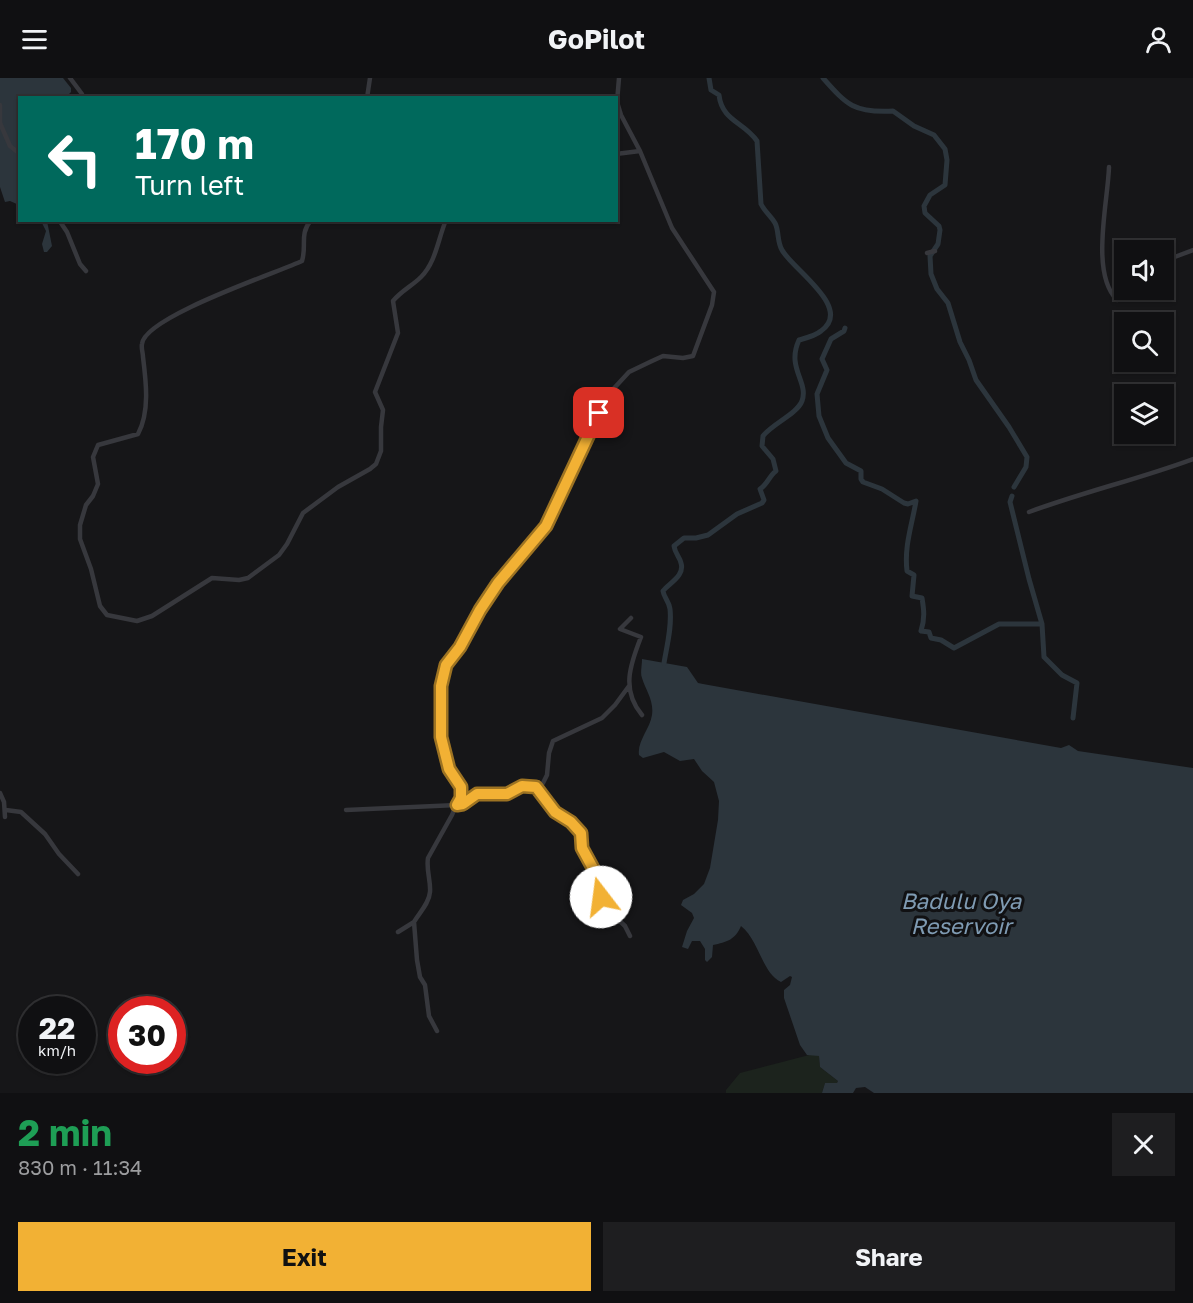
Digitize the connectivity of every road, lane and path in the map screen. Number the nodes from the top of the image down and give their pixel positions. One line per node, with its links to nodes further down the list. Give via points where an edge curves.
1 (70, 78): 4 (street)
2 (370, 78): 5 (street)
3 (619, 78): 6 (street)
4 (80, 96)
5 (367, 96)
6 (618, 96)
7 (0, 105): 10 (street, via 0,123 10,146)
8 (618, 105): 9 (street)
9 (640, 151): 11 (street); 27 (street, via 672,228 714,292 712,305 693,356 663,356 644,365 630,372 605,398 546,526 498,583 446,665 441,686 441,737 449,769 461,787)
10 (18, 152)
11 (618, 154)
12 (1109, 167): 19 (street, via 1101,225 1108,291)
13 (60, 222): 18 (street)
14 (310, 222): 15 (street, via 303,236 302,261 189,307 148,332 141,342 146,399 141,428 138,434 98,445 93,457 98,484 80,525 80,539 99,606 107,615 137,621 152,616 212,578 248,578 279,555 303,513 376,464 381,451 383,410 375,392 398,333 393,301 429,267)
15 (445, 222)
16 (1193, 250): 17 (street)
17 (1174, 257)
18 (86, 271)
19 (1114, 297)
20 (1193, 459): 21 (street)
21 (1029, 512)
22 (631, 618): 23 (street, via 620,629 642,637)
23 (628, 686): 24 (street); 25 (street, via 602,718 553,741 547,775)
24 (642, 715)
25 (536, 787): 27 (street, via 522,786 507,794 477,794); 34 (street, via 555,812 581,833 582,848 594,870 601,897)
26 (0, 793): 28 (street)
27 (457, 805): 29 (street); 32 (street, via 428,858 430,894)
28 (6, 810): 30 (street); 31 (street, via 21,812)
29 (346, 810)
30 (5, 817)
31 (78, 874)
32 (414, 922): 33 (street); 35 (street, via 420,977 425,985 429,1016)
33 (398, 932)
34 (630, 936)
35 (437, 1031)

